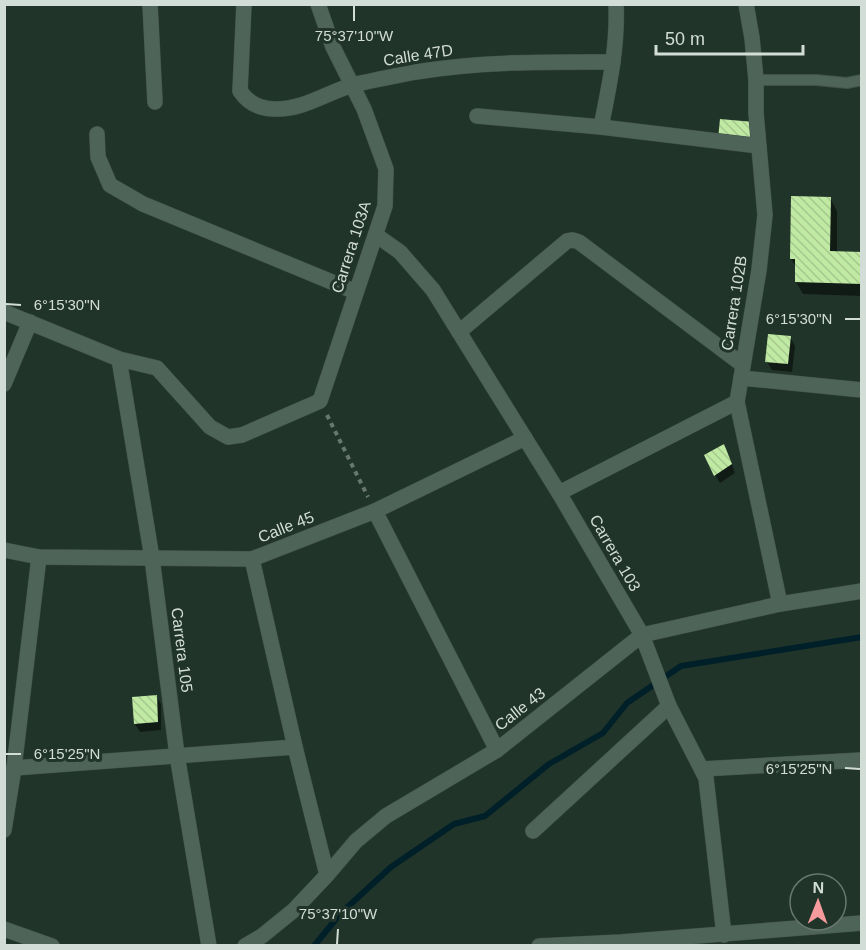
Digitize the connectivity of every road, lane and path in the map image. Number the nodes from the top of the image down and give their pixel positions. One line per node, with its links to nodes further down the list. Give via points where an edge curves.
1 (150, 4): 10 (street)
2 (244, 4): 9 (street, Calle 47D, via 240,91 247,100 275,110 299,106)
3 (318, 4): 9 (street, Carrera 103A)
4 (616, 4): 6 (street)
5 (746, 4): 7 (street, Carrera 102B)
6 (613, 62): 9 (street, Calle 47D, via 472,65); 12 (street)
7 (756, 80): 8 (lane); 14 (street, Carrera 102B)
8 (861, 81)
9 (352, 85): 15 (street, Carrera 103A, via 386,169 385,206)
10 (155, 102)
11 (477, 116): 12 (street)
12 (602, 128): 14 (street)
13 (97, 134): 16 (street, via 98,157 110,185 143,204)
14 (759, 146): 21 (street, Carrera 102B, via 765,224)
15 (376, 236): 16 (street, Carrera 103A); 19 (street, Carrera 103, via 399,252 432,290)
16 (356, 292): 24 (street, Carrera 103A)
17 (4, 312): 18 (street)
18 (30, 322): 20 (street); 22 (street)
19 (459, 332): 21 (street, via 573,240); 26 (street, Carrera 103)
20 (119, 359): 24 (street, via 157,369 210,427 228,437 242,435); 31 (street, Carrera 105)
21 (742, 371): 23 (street); 25 (street, Carrera 102B)
22 (4, 384)
23 (861, 390)
24 (320, 401): 28 (path)
25 (738, 402): 27 (street); 34 (street, Carrera 102B)
26 (525, 438): 27 (street, Carrera 103); 28 (street, Calle 45)
27 (559, 493): 35 (street, Carrera 103)
28 (375, 511): 32 (street, Calle 45); 38 (street)
29 (4, 550): 30 (street, Calle 45)
30 (39, 557): 31 (street, Calle 45); 41 (street)
31 (152, 558): 32 (street, Calle 45); 39 (street, Carrera 105)
32 (252, 560): 37 (street)
33 (861, 591): 34 (street, Calle 43)
34 (780, 604): 35 (street, Calle 43)
35 (642, 635): 36 (street, Carrera 103); 38 (street, Calle 43)
36 (668, 703): 42 (street, Carrera 103); 44 (street)
37 (295, 747): 39 (street); 45 (street)
38 (497, 750): 45 (street, Calle 43, via 386,816)
39 (177, 756): 41 (street); 51 (street, Carrera 105)
40 (861, 760): 42 (street)
41 (14, 768): 43 (street)
42 (702, 769): 48 (street, Carrera 103)
43 (4, 830)
44 (532, 831)
45 (327, 875): 52 (street, Calle 43, via 294,910)
46 (861, 923): 48 (street)
47 (4, 930): 50 (street)
48 (724, 934): 49 (street)
49 (621, 944): 53 (street)
50 (52, 945)
51 (209, 945)
52 (245, 945)
53 (539, 945)

